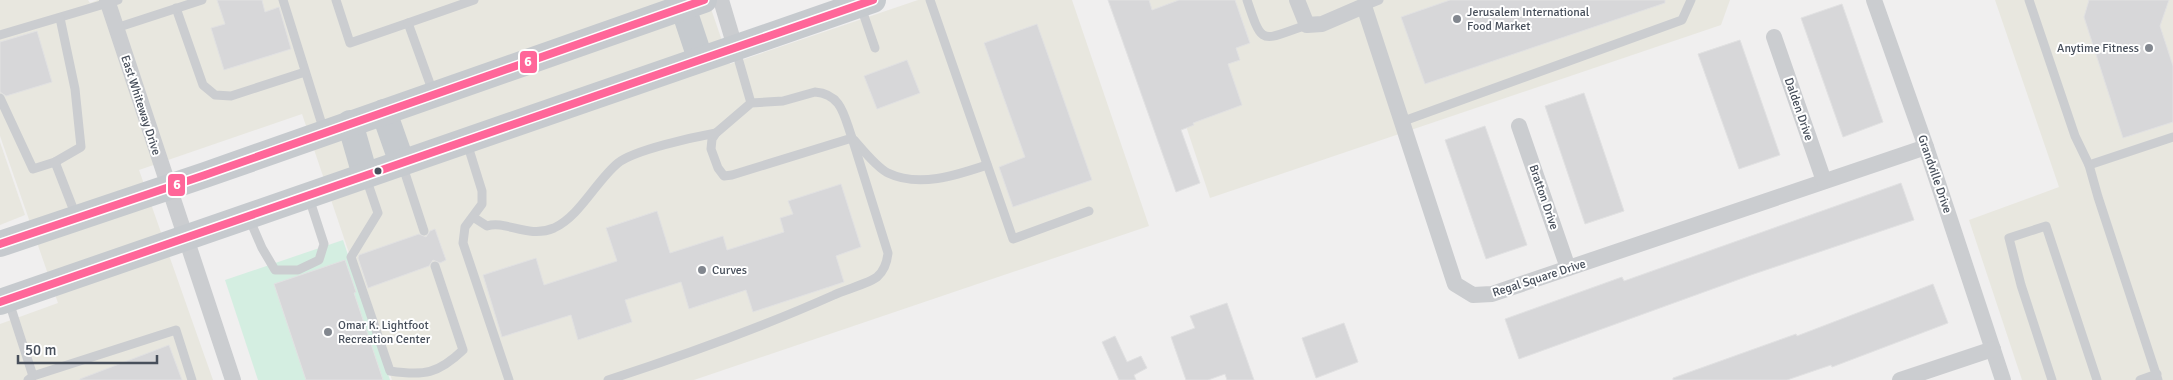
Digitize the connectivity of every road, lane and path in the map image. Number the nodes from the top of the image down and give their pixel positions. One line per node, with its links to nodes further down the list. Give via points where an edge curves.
1 (202, 0): 17 (lane)
2 (283, 0): 27 (lane)
3 (336, 0): 19 (lane, via 350,43)
4 (474, 0): 19 (lane)
5 (721, 0): 24 (street)
6 (930, 0): 43 (lane)
7 (1247, 0): 20 (lane, via 1258,32 1263,36 1271,37)
8 (1297, 0): 20 (street)
9 (1379, 0): 16 (lane)
10 (1691, 0): 32 (lane, via 1682,20)
11 (1874, 0): 40 (street, Grandville Drive)
12 (2029, 0): 44 (lane, via 2075,136)
13 (111, 1): 18 (lane); 21 (street, East Whiteway Drive)
14 (689, 2): 26 (main road); 28 (main road)
15 (867, 2): 24 (main road); 25 (lane)
16 (1364, 6): 20 (street, via 1322,24); 32 (street, Regal Square Drive)
17 (176, 8): 21 (lane); 27 (lane, via 203,85 215,95 231,96)
18 (60, 18): 22 (lane); 41 (lane, via 75,89 81,147)
19 (408, 23): 28 (lane)
20 (1307, 25)
21 (116, 28): 47 (street, East Whiteway Drive)
22 (0, 36)
23 (1774, 37): 46 (street, Dalden Drive)
24 (734, 47): 26 (main road); 30 (lane)
25 (875, 48)
26 (700, 58): 39 (main road)
27 (305, 72): 35 (lane)
28 (434, 94): 31 (main road)
29 (0, 98): 41 (lane, via 33,169)
30 (751, 103): 36 (lane); 38 (lane, via 824,93 835,98)
31 (384, 112): 33 (main road); 42 (main road)
32 (1402, 122): 57 (street, Regal Square Drive, via 1455,284 1472,295 1492,294)
33 (350, 124): 35 (main road); 45 (main road)
34 (1519, 126): 57 (street, Bratton Drive)
35 (324, 132): 47 (main road)
36 (716, 133): 38 (lane, via 711,149 724,176); 51 (lane, via 683,139 618,163 565,221 552,228 525,232 493,224 487,226)
37 (2173, 137): 44 (lane)
38 (852, 138): 43 (lane, via 886,172 902,178 939,179); 65 (lane, via 888,254 876,278 776,321)
39 (466, 140): 42 (main road); 51 (lane, via 482,191 482,204)
40 (1926, 147): 46 (street, Regal Square Drive); 59 (street, Grandville Drive)
41 (55, 162): 52 (lane)
42 (402, 163): 45 (main road); 53 (lane)
43 (987, 165): 49 (lane, via 1013,239)
44 (2089, 165): 60 (lane)
45 (365, 175): 48 (main road); 56 (lane, via 378,213 351,257 390,371 416,375 446,366 463,350)
46 (1824, 181): 57 (street, Regal Square Drive)
47 (169, 187): 52 (main road); 54 (street, East Whiteway Drive)
48 (308, 195): 50 (main road); 50 (lane, via 324,244 319,260 298,270 275,270)
49 (1089, 211)
50 (248, 216): 54 (main road)
51 (473, 217): 64 (lane, via 465,227 463,243)
52 (77, 218): 55 (main road)
53 (424, 231)
54 (186, 237): 58 (main road); 63 (street, East Whiteway Drive)
55 (0, 244)
56 (435, 266)
57 (1568, 268)
58 (4, 301): 61 (lane)
59 (1993, 349): 66 (street); 67 (street, Grandville Drive)
60 (2158, 377): 70 (lane)
61 (30, 378): 62 (lane, via 176,330)
62 (192, 380)
63 (232, 380)
64 (509, 380)
65 (608, 380)
66 (1900, 380)
67 (2004, 380)
68 (2052, 380): 69 (lane, via 2020,285 2009,238 2046,226)
69 (2097, 380)
70 (2140, 380)

